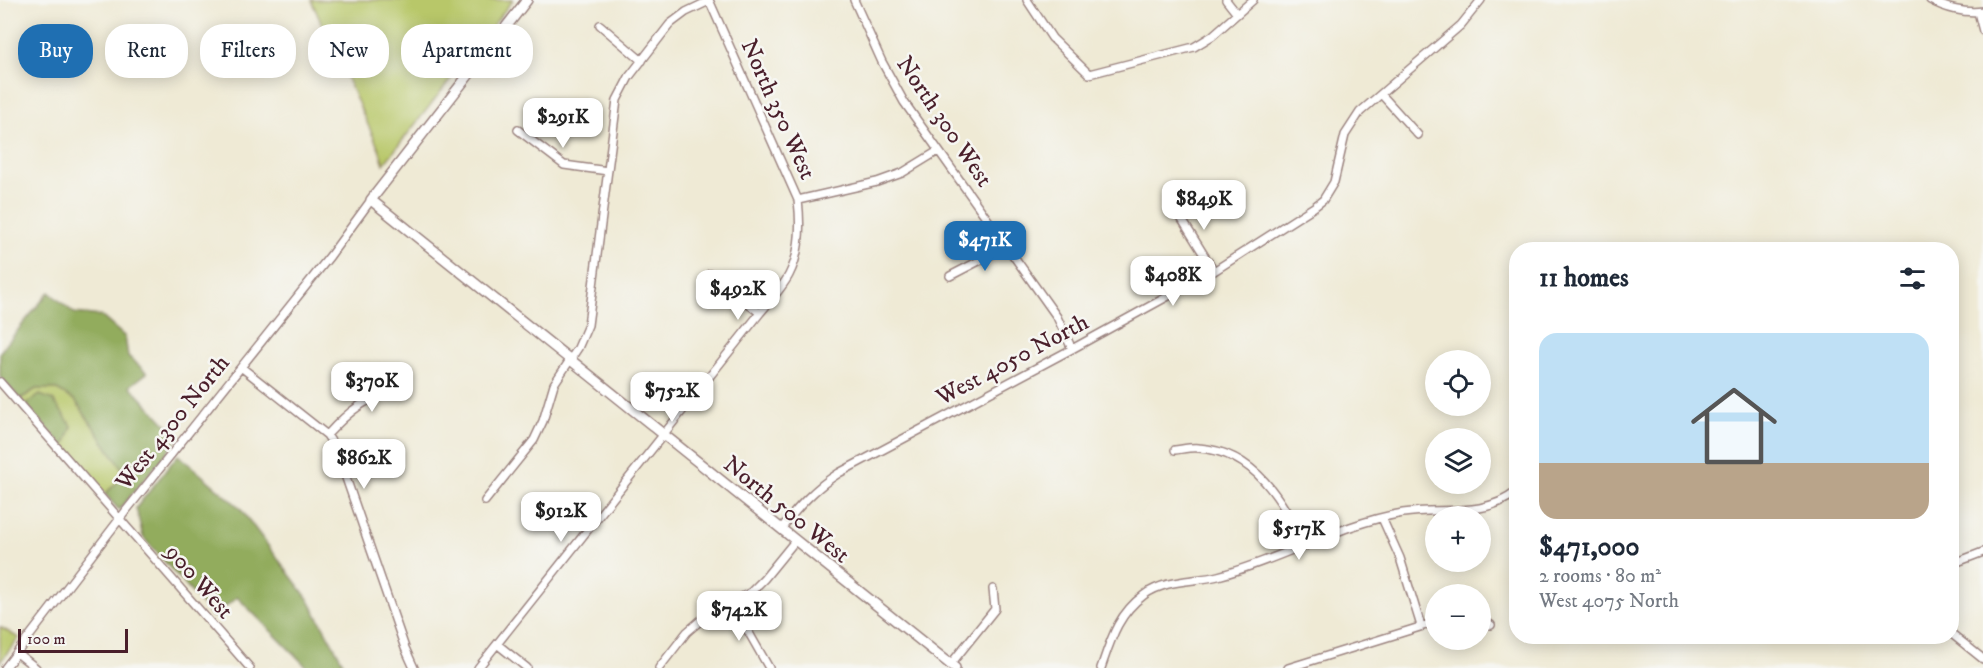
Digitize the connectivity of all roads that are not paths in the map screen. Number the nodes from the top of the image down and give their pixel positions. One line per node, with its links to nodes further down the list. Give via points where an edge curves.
1 (527, 0): 20 (street)
2 (709, 0): 13 (street, via 670,24); 21 (street, North 350 West)
3 (854, 0): 17 (street, North 300 West, via 904,102)
4 (1027, 0): 10 (street, via 1052,38 1089,74 1194,47)
5 (1226, 0): 10 (street)
6 (1253, 0): 10 (street)
7 (1481, 0): 14 (street, West 4050 North, via 1461,26)
8 (1930, 0): 9 (street, via 1947,8)
9 (1981, 11): 12 (street)
10 (1238, 14)
11 (600, 25): 13 (street)
12 (1983, 31)
13 (642, 61): 18 (street, via 618,100)
14 (1381, 94): 16 (street); 23 (street, West 4050 North, via 1360,112 1345,135 1334,182 1323,200)
15 (518, 130): 18 (street, via 564,165)
16 (1418, 135)
17 (938, 151): 21 (street, via 902,173 877,182); 22 (street, North 300 West)
18 (608, 171): 28 (street, via 588,325)
19 (1175, 194): 23 (street, via 1173,205)
20 (371, 200): 28 (street, North 500 West); 29 (street, West 4300 North)
21 (798, 200): 26 (street, via 796,256 789,275)
22 (1008, 246): 25 (street); 27 (street, North 300 West, via 1057,317)
23 (1214, 271): 27 (street, West 4050 North)
24 (710, 274): 26 (street)
25 (951, 276)
26 (760, 313): 32 (street)
27 (1072, 349): 39 (street, West 4050 North, via 822,483)
28 (571, 360): 32 (street, North 500 West); 36 (street, via 554,384 534,440)
29 (241, 367): 33 (street); 38 (street, West 4300 North)
30 (404, 380): 33 (street, via 392,391 361,405)
31 (0, 382): 38 (street, 900 West)
32 (664, 434): 39 (street, North 500 West); 49 (street)
33 (327, 435): 56 (street, via 341,459)
34 (1175, 450): 41 (street, via 1199,448 1227,454 1249,468 1273,489)
35 (1509, 498): 37 (street, via 1489,507 1419,510)
36 (484, 501)
37 (1383, 518): 41 (street); 47 (street)
38 (120, 519): 50 (street, West 4300 North); 55 (street, 900 West)
39 (780, 529): 40 (street, North 500 West)
40 (795, 541): 45 (street, via 764,579); 52 (street, North 500 West)
41 (1305, 546): 61 (street, via 1217,577 1163,585 1145,594 1119,620)
42 (1983, 552): 43 (street)
43 (1959, 561)
44 (993, 589): 52 (street, via 995,609)
45 (732, 603): 59 (street, via 687,632); 60 (street)
46 (1425, 626): 47 (street)
47 (1421, 627): 62 (street)
48 (1959, 640): 51 (street)
49 (497, 644): 57 (street); 58 (street)
50 (16, 653): 53 (street, West 4300 North); 54 (street)
51 (1983, 659)
52 (952, 666)
53 (4, 668)
54 (36, 668)
55 (250, 668)
56 (414, 668)
57 (478, 668)
58 (527, 668)
59 (659, 668)
60 (769, 668)
61 (1101, 668)
62 (1288, 668)

